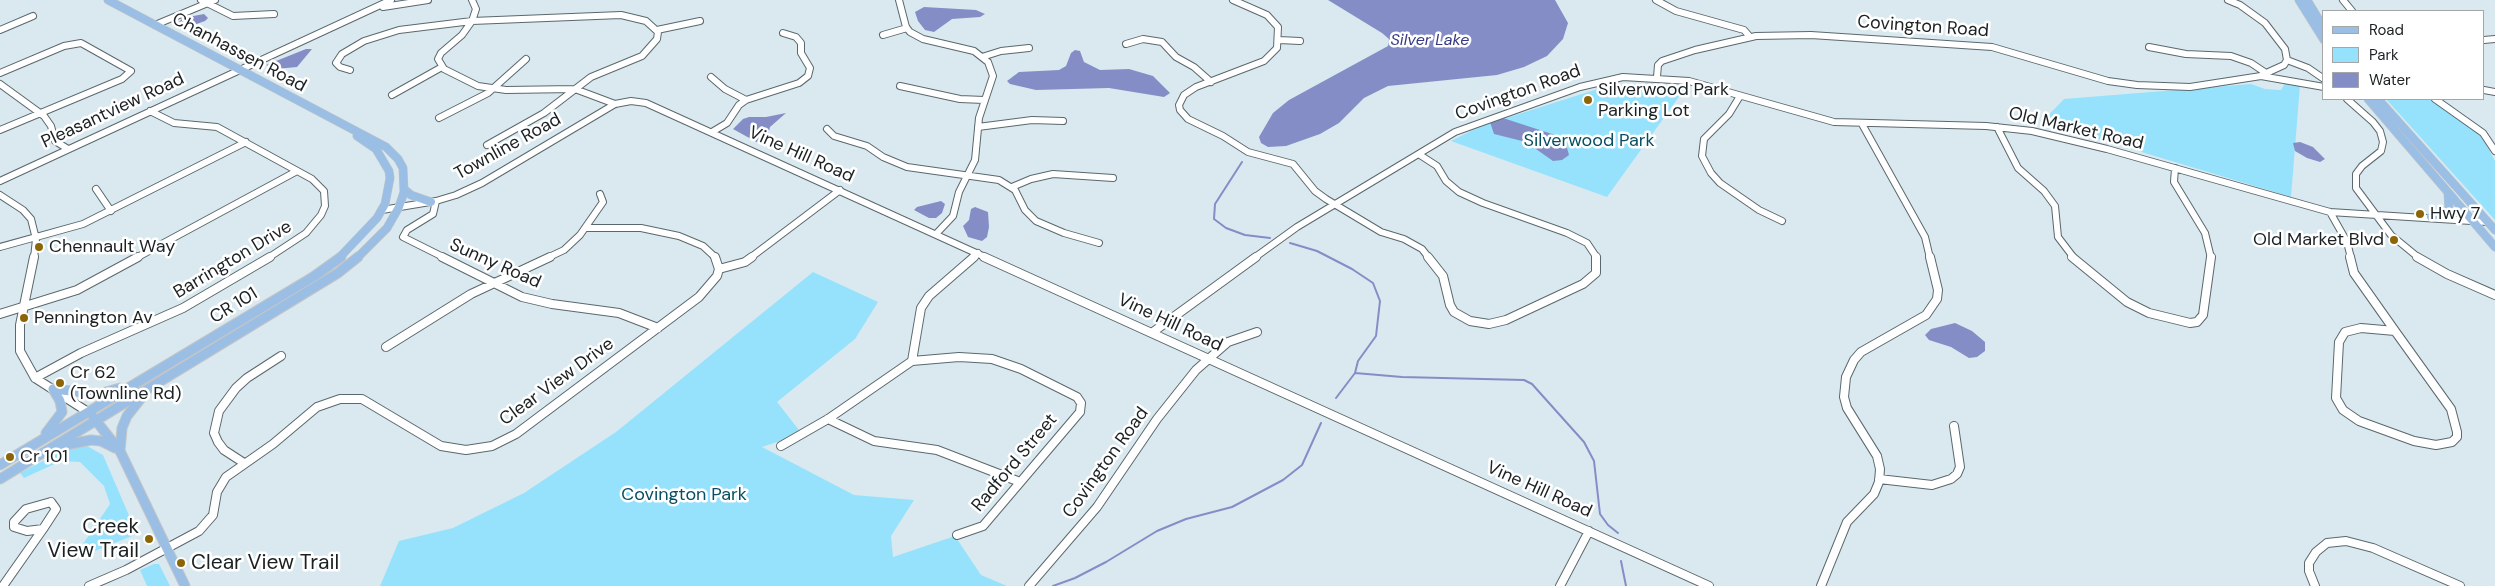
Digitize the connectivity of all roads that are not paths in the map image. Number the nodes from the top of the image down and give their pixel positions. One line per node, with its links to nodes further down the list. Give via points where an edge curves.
1 (108, 0): 20 (main road, Chanhassen Road)
2 (215, 0): 13 (street)
3 (391, 0): 14 (street, Pleasantview Road)
4 (428, 0): 14 (street)
5 (472, 0): 18 (street, via 476,9)
6 (899, 0): 22 (street)
7 (1233, 0): 29 (street, via 1267,15 1278,27)
8 (1656, 0): 27 (street, via 1676,11 1744,30)
9 (2228, 0): 36 (street, via 2264,23 2282,44)
10 (2299, 0): 28 (main road)
11 (2307, 0): 21 (main road)
12 (2343, 0): 15 (street)
13 (203, 2): 16 (street, via 233,16); 20 (street)
14 (373, 8): 38 (street, Pleasantview Road)
15 (2351, 10)
16 (274, 14)
17 (33, 16): 23 (street)
18 (472, 21): 24 (street, via 621,15 646,21); 37 (street, via 462,35 441,53 438,59); 39 (street, via 399,30 364,41 338,58 336,63)
19 (700, 21): 24 (street)
20 (155, 25): 38 (main road, Chanhassen Road)
21 (2322, 25)
22 (907, 28): 26 (street); 34 (street, via 923,39 964,48)
23 (0, 30)
24 (657, 30): 50 (street, via 657,39 642,56 591,77)
25 (783, 33): 53 (street, via 800,40 801,53 810,68 808,76 799,83)
26 (883, 35)
27 (1750, 37): 41 (street, Covington Road, via 1811,36 1990,47 2108,80 2155,87 2190,87); 43 (street, Covington Road, via 1662,61 1658,65)
28 (2322, 37)
29 (1280, 40): 30 (street); 45 (street, via 1277,48 1264,60)
30 (1300, 41)
31 (1126, 44): 45 (street, via 1143,39 1162,42 1176,57)
32 (2149, 46): 41 (street, via 2186,54 2230,56 2251,63)
33 (1029, 48): 34 (street, via 1009,49)
34 (982, 57): 54 (street, via 988,62 993,76)
35 (526, 59): 49 (street)
36 (2287, 60): 41 (street, via 2278,69); 44 (street)
37 (442, 67): 49 (street, via 478,86); 51 (street)
38 (238, 69): 60 (street, Pleasantview Road); 62 (main road, Chanhassen Road)
39 (350, 70)
40 (0, 73): 61 (street, via 64,46 81,43 131,71 122,79)
41 (2263, 75): 48 (street)
42 (712, 77): 53 (street, via 725,89)
43 (1657, 77): 52 (street, Old Market Road); 75 (street, Covington Road, via 1623,77 1580,87 1464,126)
44 (2322, 78)
45 (1211, 82): 89 (street, via 1184,95 1179,105 1183,115 1248,152 1293,164 1316,191)
46 (0, 84): 61 (street)
47 (900, 86): 54 (street, via 960,99)
48 (2322, 87)
49 (494, 89): 50 (street); 63 (street)
50 (575, 89): 59 (street); 72 (street, via 521,128)
51 (392, 95)
52 (1740, 96): 65 (street, Old Market Road, via 1818,119); 97 (street, via 1729,114 1704,139 1702,156 1720,183 1759,210)
53 (746, 100): 70 (street, via 727,123)
54 (984, 100): 66 (street)
55 (2349, 100): 94 (street, via 2369,116 2383,138 2380,151 2359,169 2355,180 2358,192)
56 (2369, 100): 85 (main road)
57 (2379, 100): 98 (main road)
58 (2437, 100): 74 (street, via 2466,118 2483,133)
59 (615, 104): 70 (street, Vine Hill Road, via 646,103); 88 (street, Townline Road, via 482,183)
60 (150, 111): 71 (street, Barrington Drive, via 174,124 217,127); 73 (street, Pleasantview Road)
61 (41, 113): 69 (street); 73 (street, via 51,126 55,140)
62 (330, 118): 83 (main road, via 388,148 403,168); 91 (main road, CR 101, via 376,149 384,160 390,178)
63 (439, 118)
64 (1063, 120): 66 (street, via 1032,120)
65 (1862, 124): 67 (street, Old Market Road); 135 (street, via 1925,236 1938,290 1937,299 1926,315 1862,352 1846,377 1844,397 1847,408 1877,456)
66 (978, 127): 78 (street, via 975,160)
67 (1997, 127): 76 (street, Old Market Road, via 2053,136); 76 (street, via 2018,168 2054,206 2058,238 2070,256 2127,302 2149,314 2190,323 2197,322 2203,315 2211,258 2205,233 2174,182)
68 (827, 129): 78 (street, via 834,136 867,146 894,162 921,169)
69 (0, 130)
70 (712, 132): 84 (street, Vine Hill Road)
71 (246, 142): 77 (street, Barrington Drive); 92 (street)
72 (487, 146)
73 (68, 149): 80 (street, Pleasantview Road)
74 (2495, 151)
75 (1420, 155): 89 (street, Covington Road); 89 (street, via 1437,166 1446,181 1459,192 1587,243 1598,258 1596,273 1582,284 1506,320 1489,324 1470,321 1454,312 1443,276 1422,249 1381,232)
76 (2175, 168): 93 (street, Old Market Road)
77 (297, 171): 110 (street, via 95,281); 121 (street, Barrington Drive, via 324,190 325,206 315,224 295,242 165,318 81,353)
78 (968, 174): 81 (street, via 989,177); 101 (street, via 953,216)
79 (1113, 178): 81 (street, via 1053,174)
80 (0, 181)
81 (1012, 187): 103 (street, via 1020,196 1025,210 1036,221)
82 (96, 188): 92 (street)
83 (404, 189): 88 (main road, via 411,195); 90 (main road)
84 (840, 190): 101 (street, Vine Hill Road); 107 (street, via 745,262)
85 (2445, 190): 95 (main road, via 2450,198 2449,208); 96 (main road)
86 (600, 194): 99 (street, via 603,202)
87 (0, 195): 102 (street, via 30,219)
88 (434, 202): 90 (street, Townline Road); 108 (street, Sunny Road, via 433,214 407,230 403,238)
89 (1336, 204): 114 (street, Covington Road, via 1296,228)
90 (399, 208): 91 (street, Townline Road); 122 (main road, CR 101, via 378,238 338,273)
91 (382, 210): 120 (main road, CR 101 / CR 101, via 365,233 334,263)
92 (111, 211): 102 (street)
93 (2330, 212): 94 (street, Old Market Road); 113 (street, via 2348,242 2354,273)
94 (2374, 214): 95 (street, Old Market Road); 109 (street, via 2391,235 2422,260)
95 (2431, 217): 96 (street, Old Market Road)
96 (2470, 219): 98 (street, Old Market Road); 104 (main road)
97 (1782, 221)
98 (2487, 222): 100 (main road)
99 (585, 228): 107 (street, via 640,228 679,236 710,250); 108 (street, via 573,243 554,257)
100 (2495, 230)
101 (936, 234): 106 (street, Vine Hill Road)
102 (36, 239): 105 (street); 110 (street)
103 (1099, 243)
104 (2495, 247)
105 (0, 248)
106 (978, 254): 114 (street, Vine Hill Road); 119 (street, via 929,296 921,308)
107 (719, 269): 112 (street, Clear View Drive, via 707,290)
108 (494, 283): 112 (street, Sunny Road, via 536,301 619,314); 116 (street, via 448,307)
109 (2495, 295)
110 (24, 308): 111 (street); 121 (street, via 20,351)
111 (0, 314)
112 (658, 328): 132 (street, Clear View Drive, via 516,434 492,446 466,450 441,446 370,402 352,398 317,407 273,444)
113 (2395, 331): 113 (street, via 2451,409 2458,432 2452,442 2436,445 2414,440 2359,421 2338,403 2341,336 2361,328)
114 (1153, 332): 118 (street, Vine Hill Road)
115 (1257, 332): 118 (street, Covington Road, via 1228,342)
116 (386, 347)
117 (281, 356): 132 (street, via 247,378 219,411 214,433 218,442)
118 (1208, 358): 138 (street, Vine Hill Road); 144 (street, Covington Road, via 1157,419 1098,507)
119 (912, 361): 125 (street); 136 (street, Radford Street, via 959,357 992,359 1021,369 1078,397 1080,412)
120 (156, 371): 123 (main road, via 99,394); 124 (main road, CR 101 / CR 101)
121 (36, 378): 123 (street)
122 (160, 383): 126 (main road, CR 101); 130 (main road, CR 101, via 144,395 128,414 122,428)
123 (52, 389): 124 (street); 129 (main road, via 62,407 58,420)
124 (88, 412): 126 (main road); 129 (main road)
125 (828, 419): 128 (street); 136 (street, via 874,441 937,450)
126 (97, 420): 130 (main road); 131 (main road)
127 (1954, 426): 135 (street, via 1960,467 1951,479 1932,485)
128 (781, 446)
129 (22, 451): 133 (main road)
130 (120, 451): 131 (main road, via 101,441 84,440); 140 (main road)
131 (34, 459): 134 (main road)
132 (244, 463): 140 (street, Clear View Drive, via 220,484 216,507 207,523)
133 (0, 465)
134 (0, 479)
135 (1879, 479): 147 (street, via 1874,494 1847,522)
136 (1020, 482): 139 (street, Radford Street, via 983,526)
137 (43, 529): 137 (street, via 19,530 14,527 14,522 26,509 51,502 56,509); 141 (street)
138 (1589, 531): 145 (street); 146 (street, Vine Hill Road)
139 (957, 535)
140 (167, 549): 142 (street); 143 (main road)
141 (3, 586)
142 (88, 586)
143 (185, 586)
144 (1029, 586)
145 (1560, 586)
146 (1709, 586)
147 (1822, 586)
148 (2315, 586): 149 (street, via 2309,563 2316,552 2327,543 2346,540 2373,548)
149 (2460, 586)

